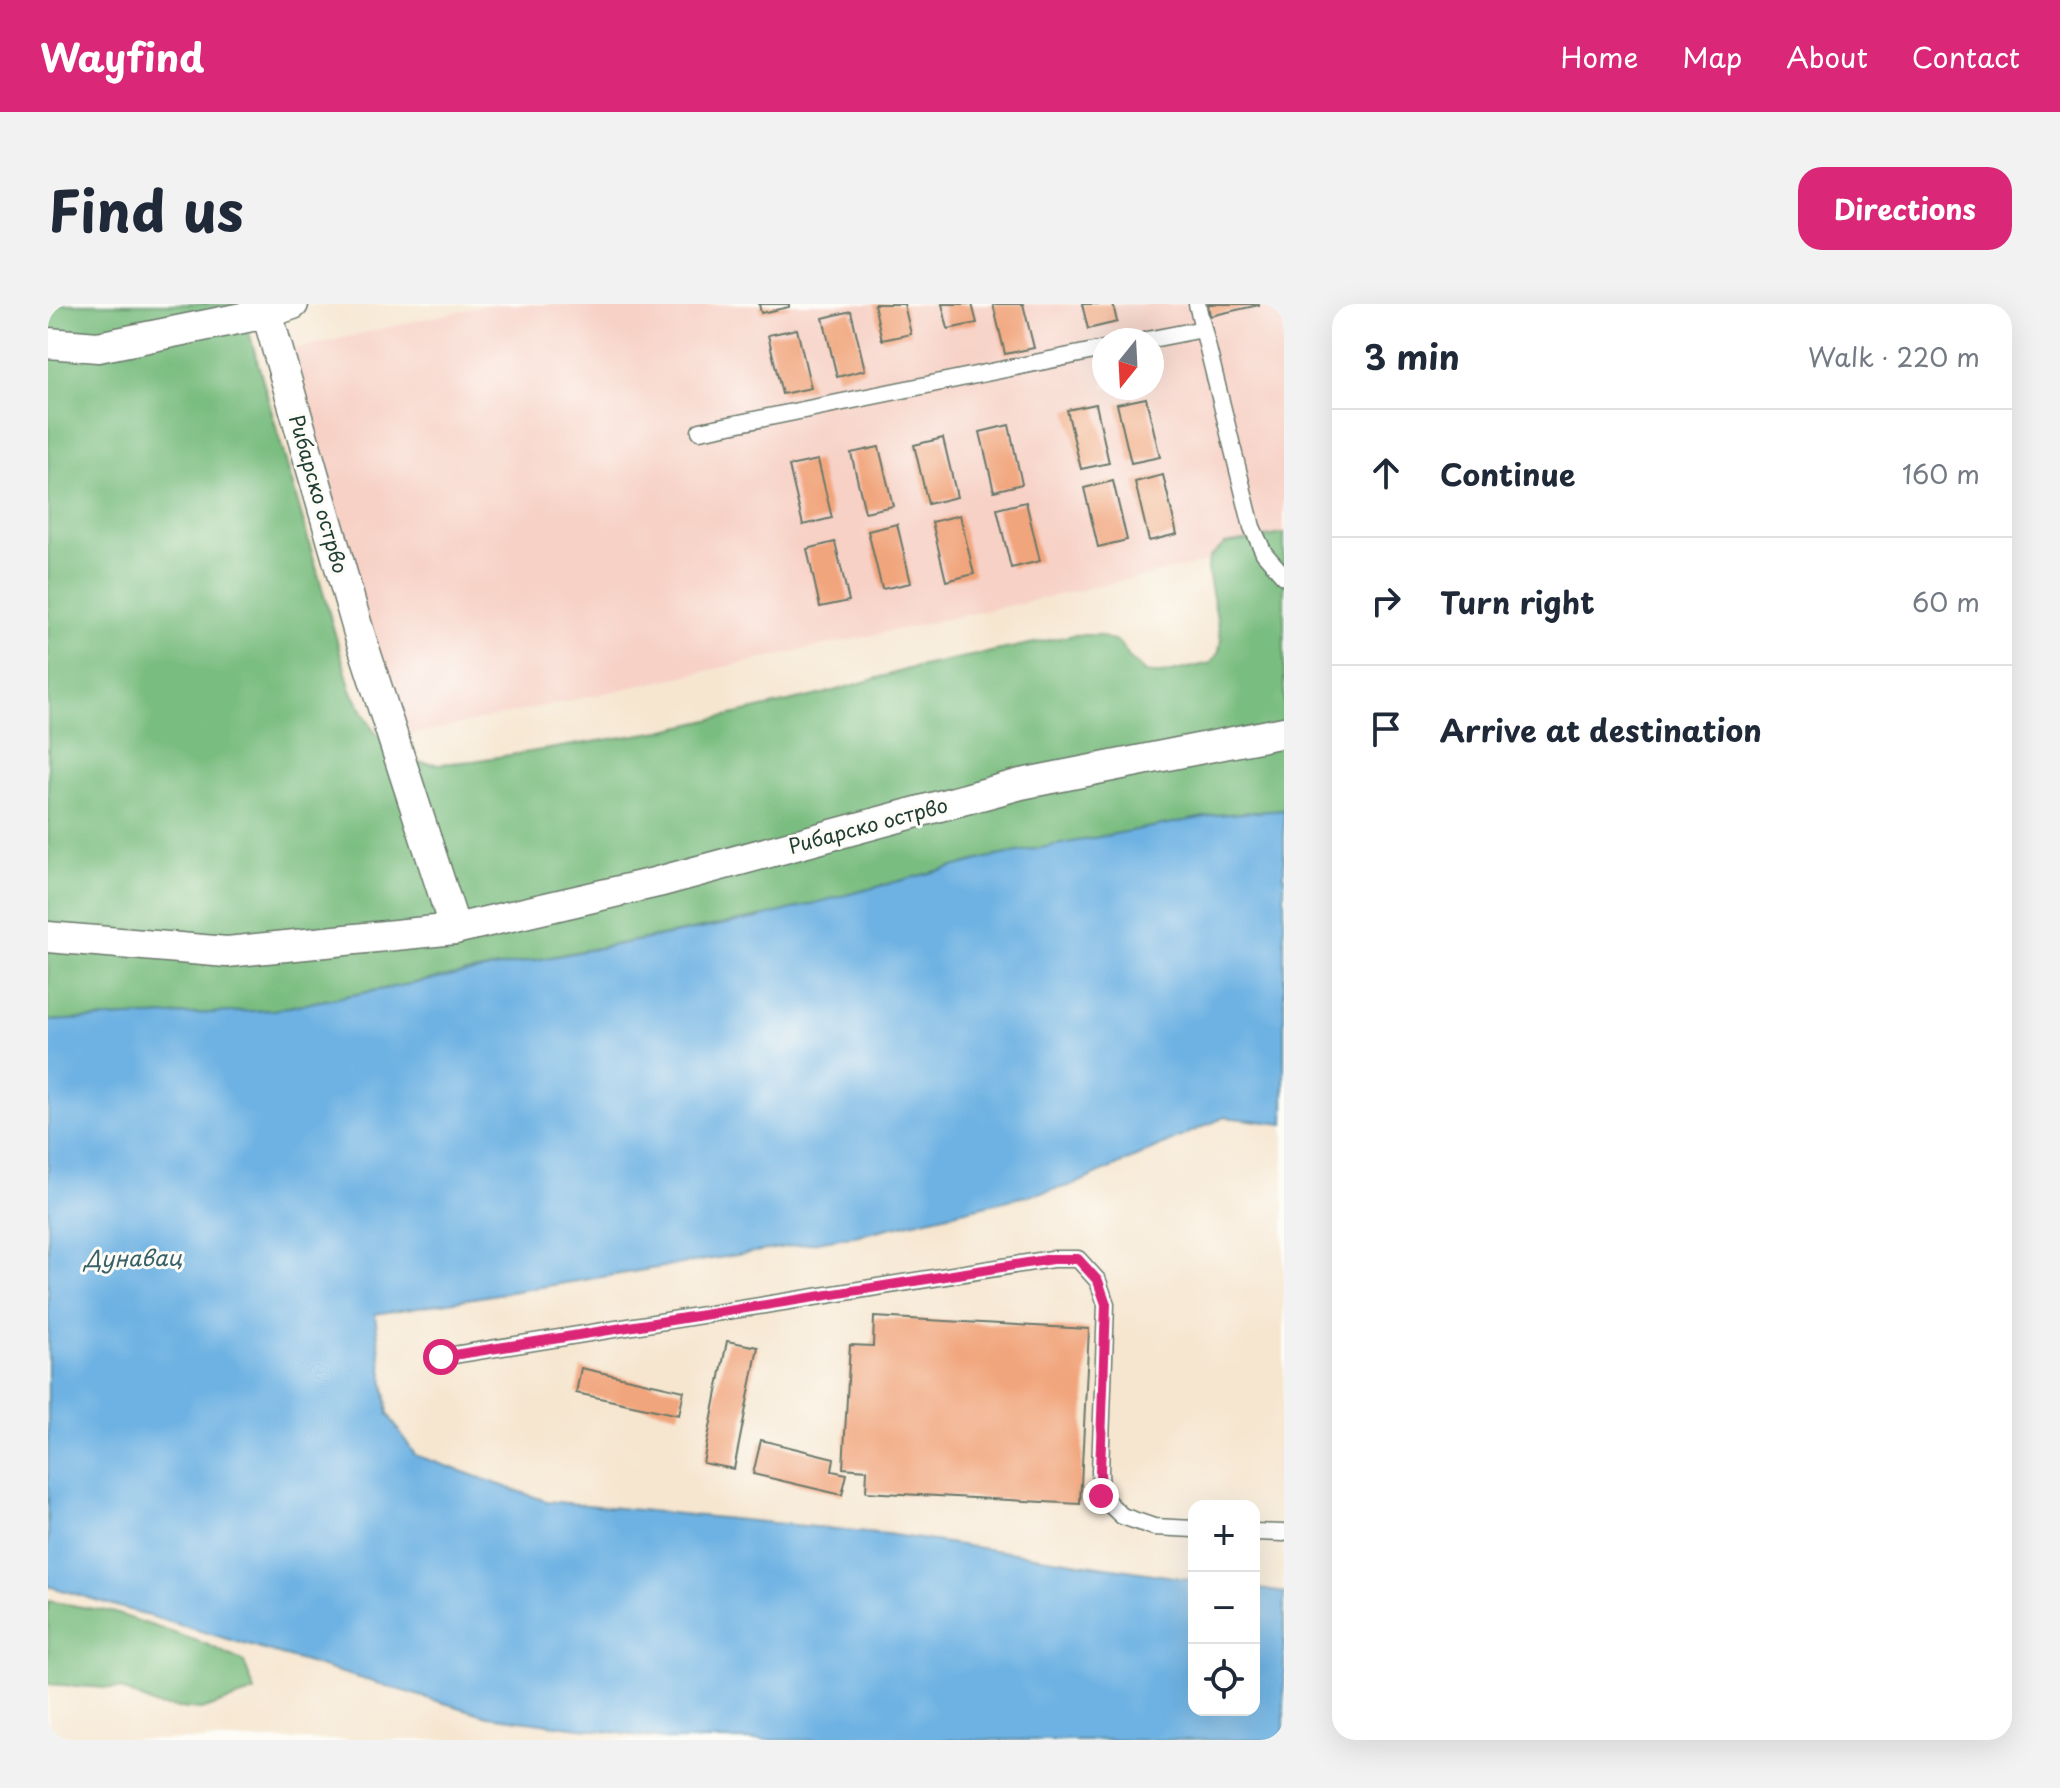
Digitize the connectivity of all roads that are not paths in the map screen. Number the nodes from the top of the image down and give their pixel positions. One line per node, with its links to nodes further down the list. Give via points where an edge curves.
1 (1197, 304): 3 (lane)
2 (280, 309): 5 (street, via 98,347); 10 (street, Рибарско острво, via 359,633)
3 (1203, 329): 4 (lane); 8 (lane, via 1252,527 1264,553)
4 (1164, 337)
5 (48, 343)
6 (1092, 351): 7 (lane)
7 (700, 431)
8 (1284, 576)
9 (1284, 732): 10 (street, Рибарско острво, via 1021,784 658,882)
10 (455, 929): 11 (street, Рибарско острво, via 227,952)
11 (48, 937)
12 (441, 1357): 13 (lane, via 1078,1259 1098,1281 1106,1304 1101,1496 1122,1516 1154,1527)
13 (1188, 1529)
14 (1260, 1532): 15 (lane)
15 (1284, 1533)

